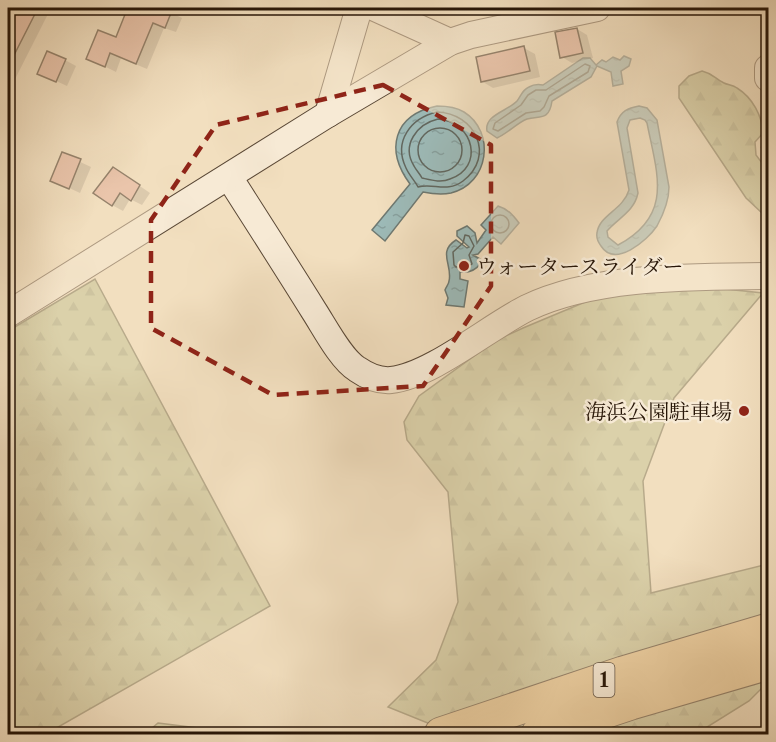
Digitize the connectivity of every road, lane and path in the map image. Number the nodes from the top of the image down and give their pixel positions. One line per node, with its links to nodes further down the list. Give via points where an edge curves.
1 (359, 8): 8 (street)
2 (375, 8): 5 (street)
3 (597, 8): 4 (street)
4 (502, 19): 5 (street)
5 (450, 42): 8 (street)
6 (768, 68): 7 (street)
7 (768, 78)
8 (328, 114): 9 (street)
9 (229, 177): 10 (street, via 332,339 354,368 372,377 390,380 429,367 549,298 652,279); 11 (street)
10 (768, 276)
11 (8, 314)
12 (768, 630): 14 (highway, 1, via 623,673)
13 (768, 663): 15 (highway, 1)
14 (441, 735)
15 (538, 735)

